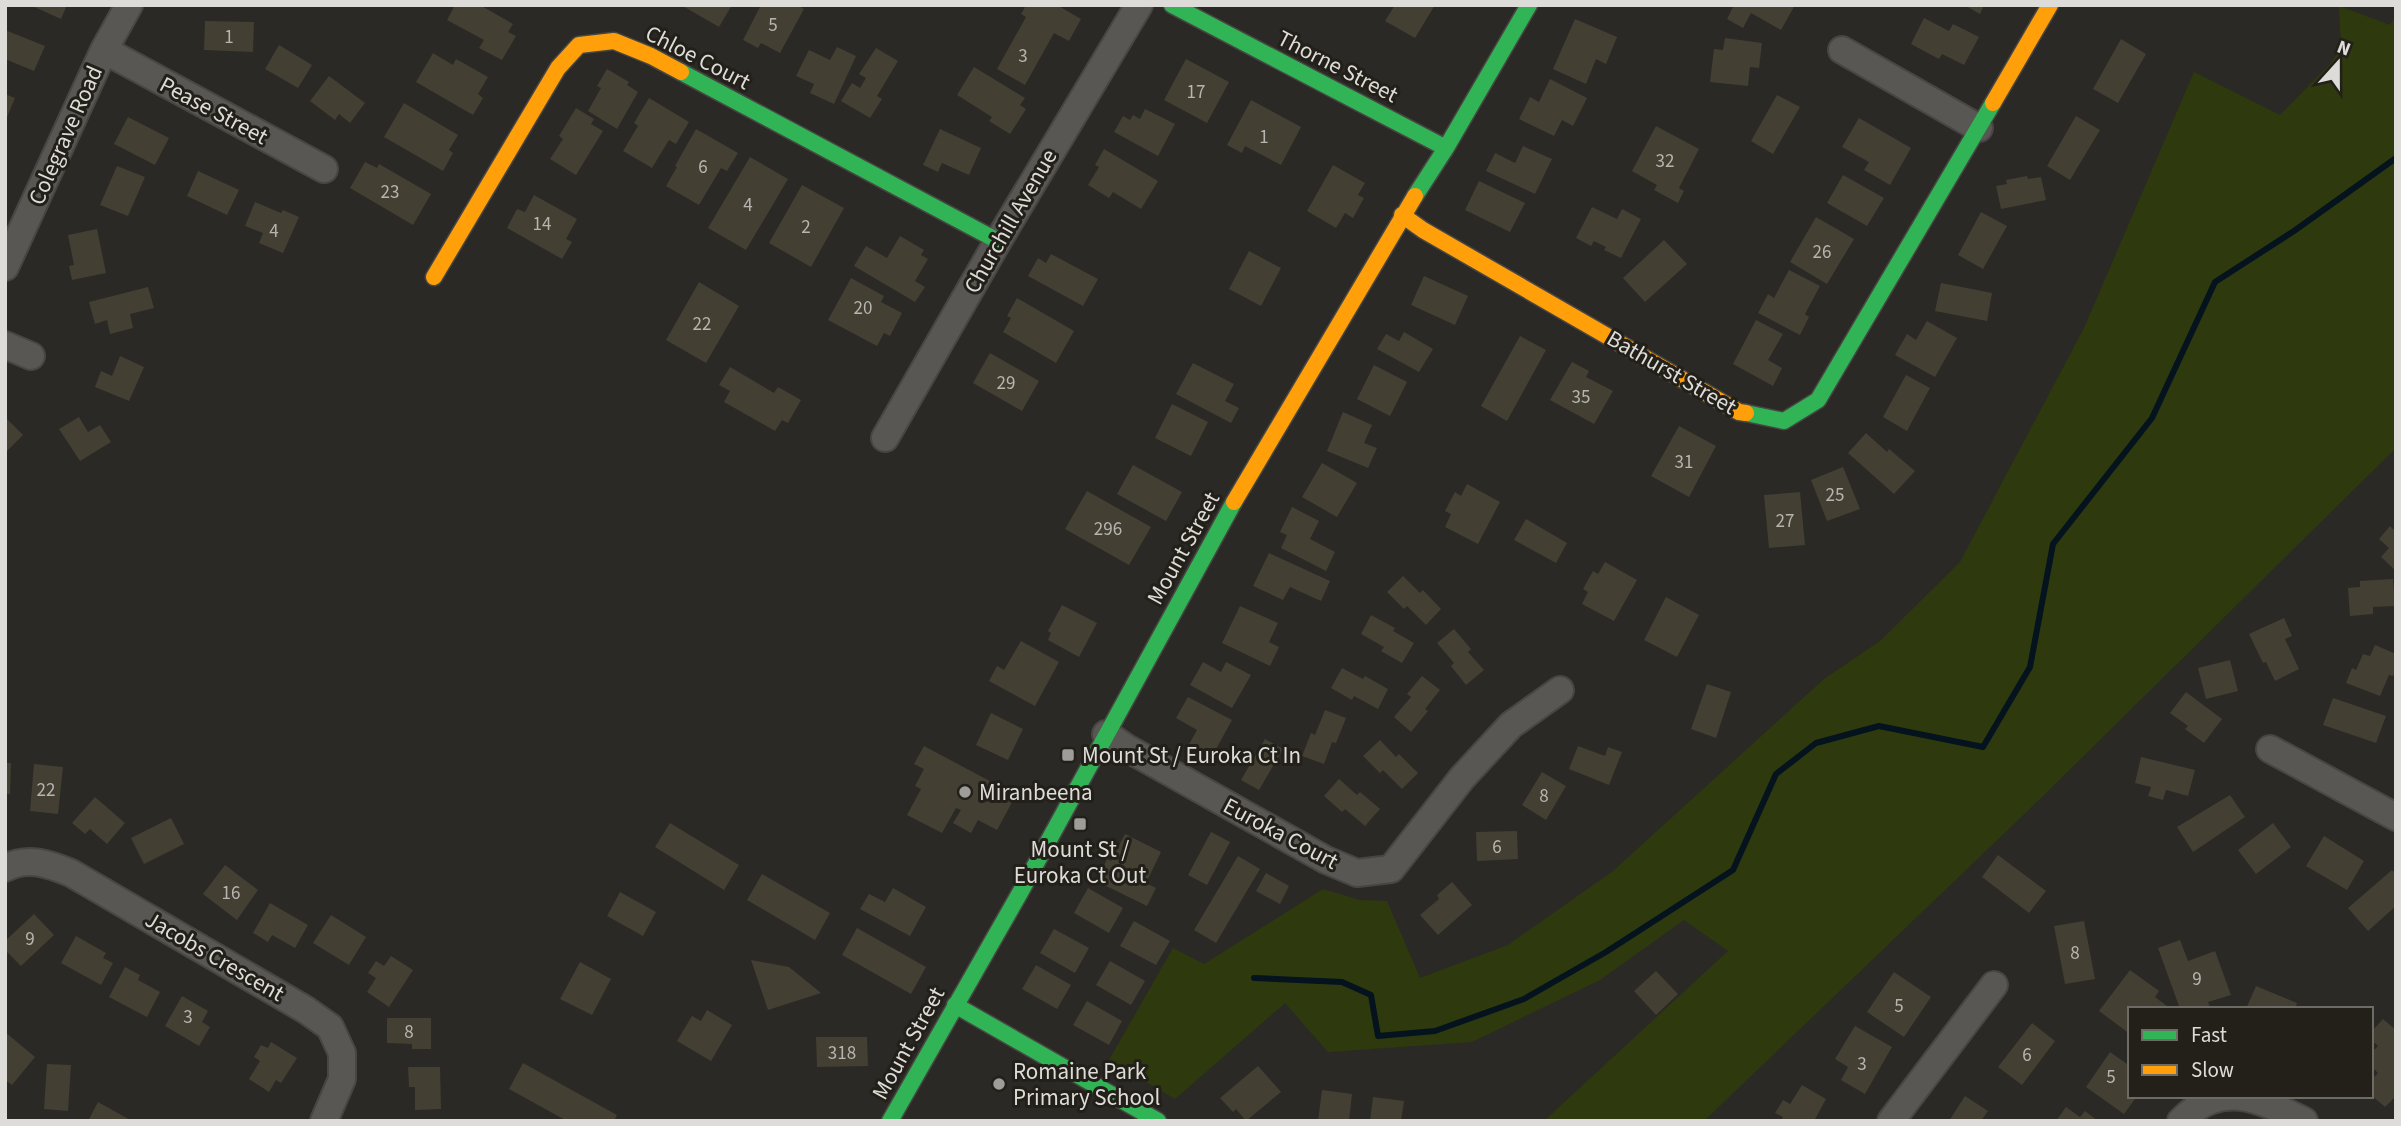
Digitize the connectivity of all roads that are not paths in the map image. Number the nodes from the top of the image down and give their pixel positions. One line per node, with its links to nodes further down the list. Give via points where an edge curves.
1 (129, 5): 6 (street, Colegrave Road)
2 (1139, 5): 12 (street, Churchill Avenue)
3 (1172, 5): 9 (main road, Thorne Street)
4 (1529, 5): 9 (main road, Mount Street)
5 (2050, 5): 8 (main road, Bathurst Street)
6 (104, 50): 10 (street, Pease Street); 13 (street, Colegrave Road)
7 (1842, 50): 8 (street)
8 (1979, 128): 11 (main road, Bathurst Street, via 1818,400 1784,421 1739,412)
9 (1446, 148): 11 (main road, Mount Street)
10 (324, 169)
11 (1402, 215): 19 (main road, Mount Street, via 1252,469)
12 (998, 241): 14 (main road, Chloe Court, via 651,56 614,41 579,45 558,68); 17 (street, Churchill Avenue)
13 (7, 255)
14 (434, 277)
15 (5, 345): 16 (street)
16 (31, 356)
17 (885, 438)
18 (1560, 690): 19 (street, Euroka Court, via 1511,725 1462,778 1391,869 1357,873 1326,860)
19 (1106, 734): 24 (main road, Mount Street)
20 (2270, 749): 21 (street)
21 (2394, 812)
22 (5, 868): 27 (street, Jacobs Crescent, via 43,862 71,873 330,1027 342,1053 342,1079)
23 (1994, 985): 30 (street)
24 (955, 1006): 28 (main road, Mount Street); 29 (main road)
25 (2214, 1098): 31 (street)
26 (2246, 1098): 32 (street)
27 (324, 1121)
28 (890, 1121)
29 (1158, 1121)
30 (1891, 1121)
31 (2181, 1121)
32 (2304, 1121)

